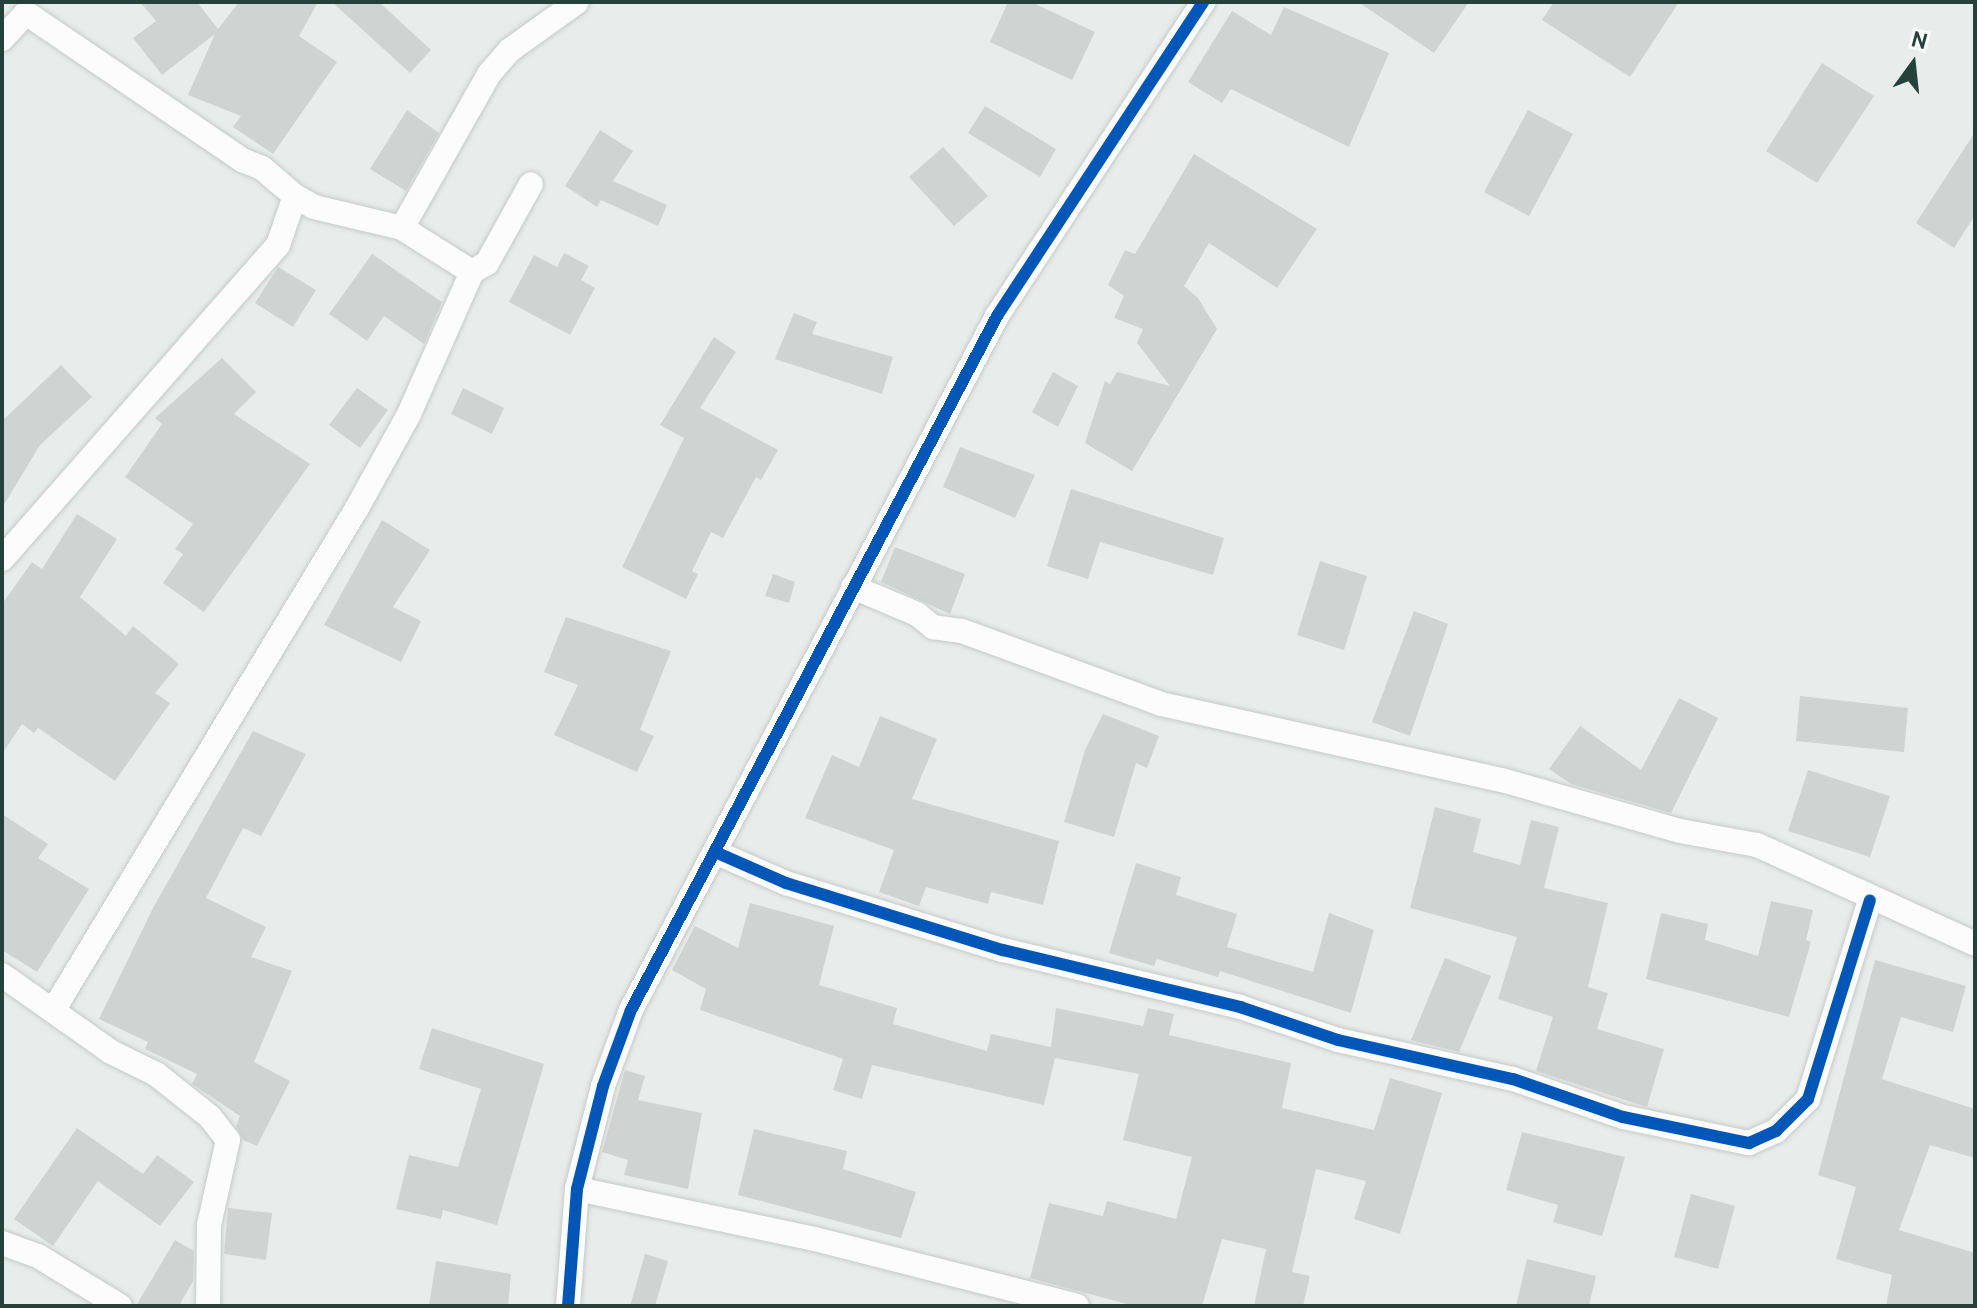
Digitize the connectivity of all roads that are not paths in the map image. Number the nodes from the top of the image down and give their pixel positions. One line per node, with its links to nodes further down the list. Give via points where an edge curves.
1 (577, 2): 7 (street, via 510,50 489,74)
2 (1203, 2): 10 (street, via 997,316)
3 (20, 7): 4 (street); 6 (street, via 242,160 262,168)
4 (2, 39)
5 (531, 184): 8 (street, via 487,263)
6 (295, 196): 7 (street, via 314,207); 9 (street, via 278,245)
7 (402, 228): 8 (street)
8 (472, 272): 15 (street, via 409,414 357,508)
9 (2, 559)
10 (853, 587): 11 (street); 12 (street, via 917,614 933,627 962,631 1161,704 1502,780 1680,831 1757,845)
11 (715, 852): 12 (street, via 786,883 1003,950 1240,1007 1338,1040 1513,1079 1623,1117 1749,1143 1776,1131 1808,1099); 16 (street, via 631,1010 603,1086)
12 (1870, 900): 13 (street)
13 (1975, 944)
14 (2, 975): 15 (street)
15 (54, 1009): 19 (street, via 111,1052 156,1074 210,1117 228,1140 209,1225)
16 (577, 1189): 20 (street); 21 (street, via 815,1239)
17 (2, 1243): 18 (street, via 51,1263)
18 (120, 1306)
19 (208, 1306)
20 (568, 1306)
21 (1077, 1306)

